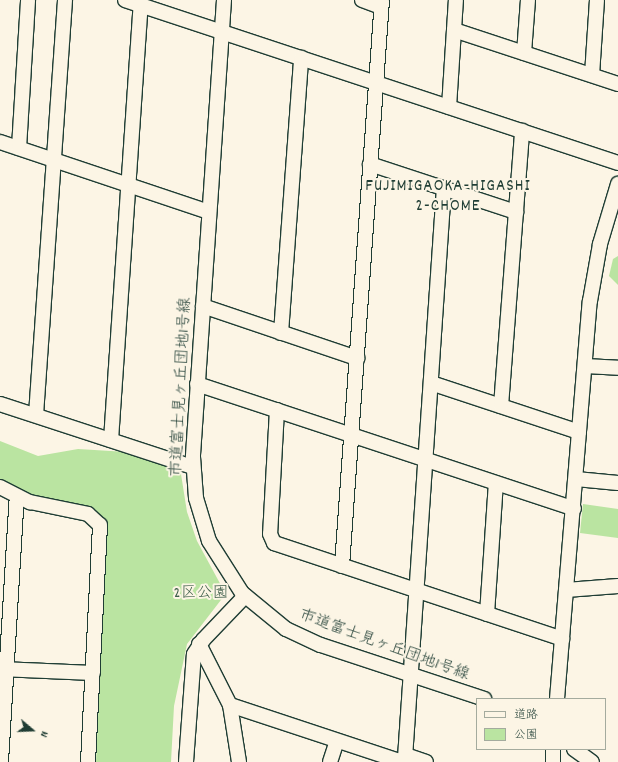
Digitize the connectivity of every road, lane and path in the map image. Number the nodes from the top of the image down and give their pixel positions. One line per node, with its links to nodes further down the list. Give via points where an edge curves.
1 (28, 0): 21 (street)
2 (66, 0): 22 (street)
3 (125, 0): 10 (street)
4 (224, 0): 12 (street, 市道富士見ヶ丘団地1号線)
5 (362, 0): 9 (street)
6 (456, 0): 11 (street)
7 (528, 0): 13 (street)
8 (597, 0): 15 (street)
9 (381, 3): 16 (street)
10 (141, 5): 12 (street); 26 (street)
11 (454, 30): 13 (street); 18 (street)
12 (222, 32): 14 (street); 28 (street, 市道富士見ヶ丘団地1号線)
13 (524, 53): 15 (street)
14 (301, 58): 16 (street); 31 (street)
15 (592, 75): 17 (street)
16 (376, 83): 18 (street); 24 (street)
17 (618, 84)
18 (449, 107): 19 (street)
19 (522, 131): 23 (street); 29 (street)
20 (0, 142): 21 (street)
21 (19, 148): 22 (street)
22 (54, 160): 26 (street); 40 (street)
23 (618, 163)
24 (370, 164): 27 (street); 32 (street)
25 (618, 184): 33 (street, via 597,260)
26 (129, 185): 28 (street); 43 (street)
27 (444, 188): 29 (street); 35 (street)
28 (209, 212): 30 (street, 市道富士見ヶ丘団地1号線)
29 (516, 212): 38 (street)
30 (203, 306): 31 (street); 36 (street, 市道富士見ヶ丘団地1号線)
31 (281, 333): 32 (street)
32 (357, 358): 42 (street)
33 (585, 366): 34 (street); 41 (street)
34 (618, 368)
35 (431, 383): 38 (street); 44 (street)
36 (197, 384): 39 (street); 45 (street, 市道富士見ヶ丘団地1号線)
37 (0, 404): 40 (street)
38 (501, 406): 41 (street)
39 (277, 410): 42 (street); 52 (street, via 271,540)
40 (36, 416): 43 (street)
41 (579, 432): 46 (street)
42 (352, 435): 44 (street); 52 (street)
43 (111, 440): 45 (street)
44 (426, 460): 47 (street); 55 (street)
45 (193, 467): 56 (street, 市道富士見ヶ丘団地1号線, via 198,507 209,540)
46 (576, 479): 48 (street); 51 (street)
47 (496, 483): 51 (street); 57 (street)
48 (618, 483)
49 (0, 487): 50 (street)
50 (17, 496): 60 (street); 61 (street, via 35,504 88,514 100,525)
51 (574, 509): 54 (street)
52 (342, 566): 55 (street)
53 (618, 586): 54 (street)
54 (566, 590): 58 (street)
55 (417, 591): 57 (street); 62 (street)
56 (245, 596): 59 (street); 62 (street, 市道富士見ヶ丘団地1号線, via 268,617 298,635)
57 (487, 614): 58 (street)
58 (562, 639): 64 (street)
59 (199, 644): 65 (street); 72 (street, via 193,660)
60 (3, 669): 61 (street); 70 (street)
61 (93, 673): 71 (street)
62 (408, 674): 63 (street, 市道富士見ヶ丘団地1号線); 69 (street)
63 (481, 698)
64 (557, 698)
65 (230, 705): 66 (street); 73 (street)
66 (337, 741): 69 (street, via 398,761 404,760); 74 (street)
67 (553, 750): 76 (street)
68 (575, 750): 77 (street)
69 (406, 755): 75 (street)
70 (1, 762)
71 (88, 762)
72 (186, 762)
73 (239, 762)
74 (330, 762)
75 (426, 762)
76 (554, 762)
77 (592, 762)

